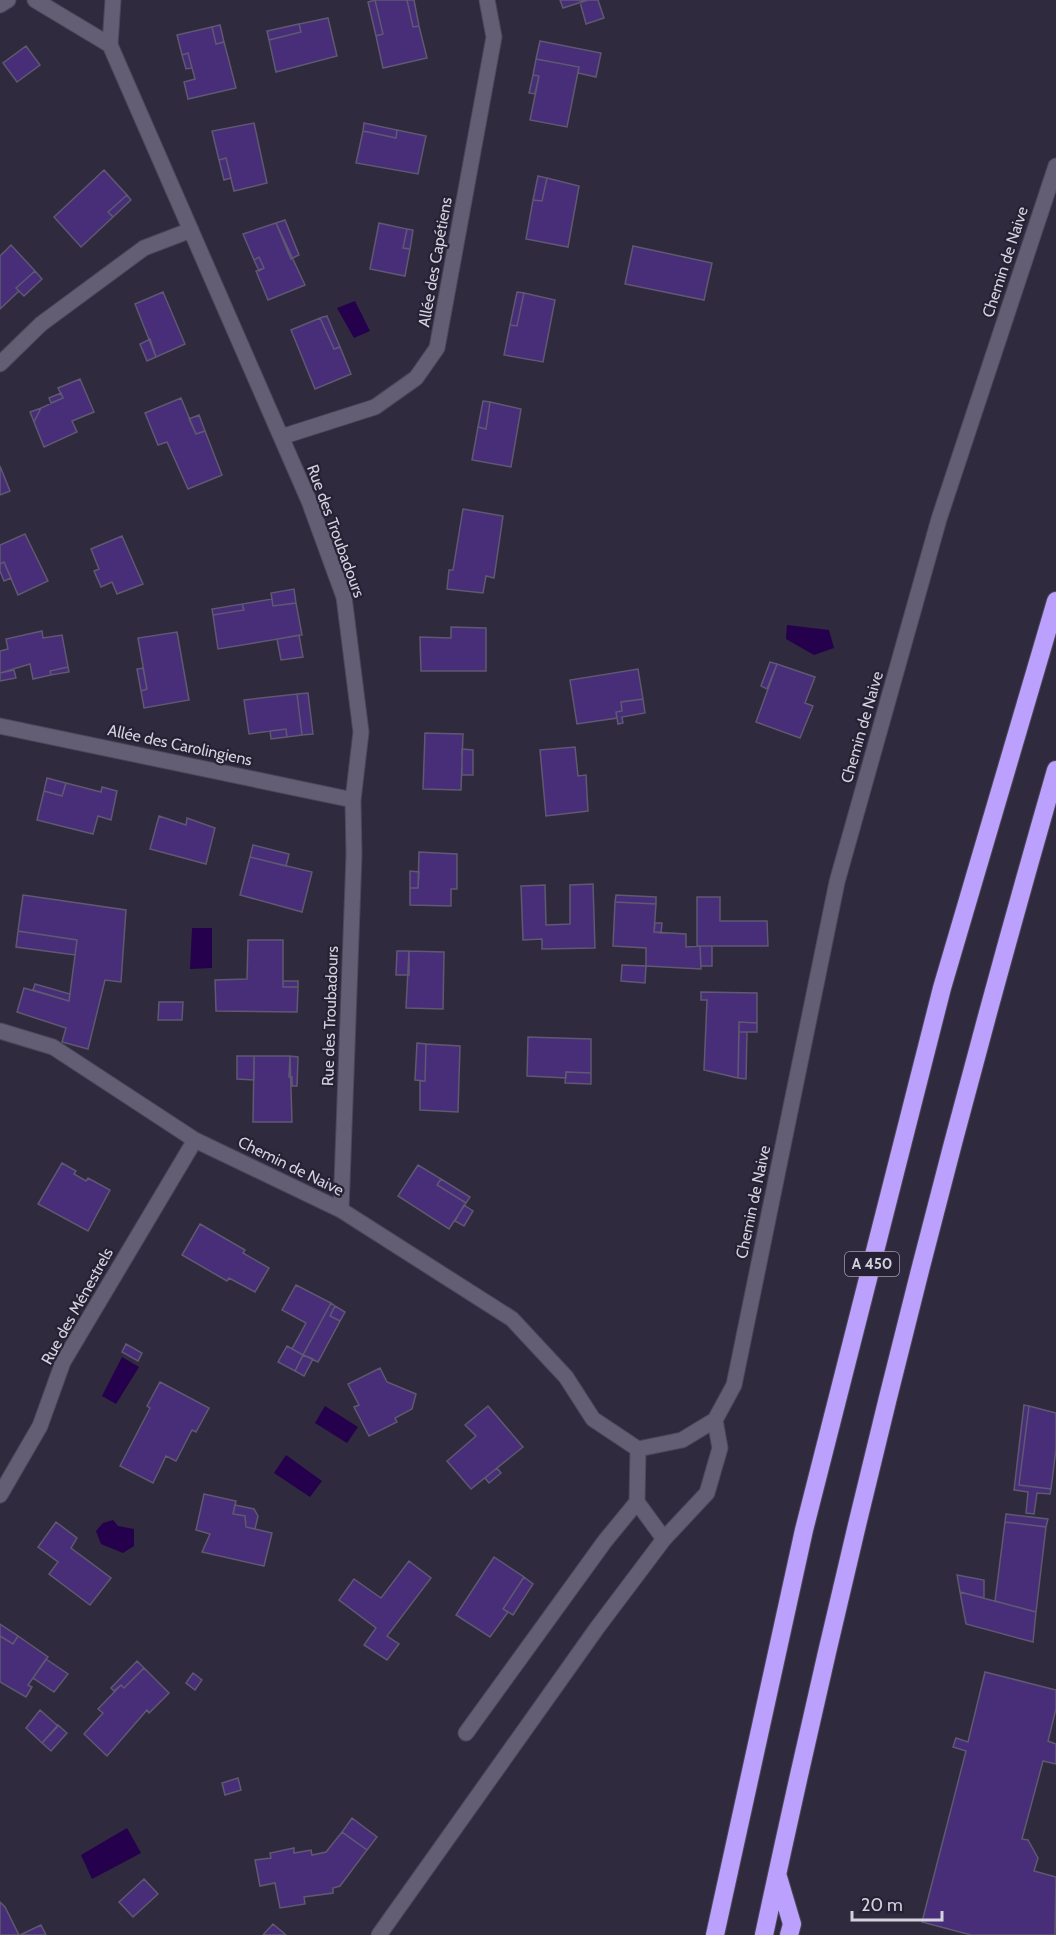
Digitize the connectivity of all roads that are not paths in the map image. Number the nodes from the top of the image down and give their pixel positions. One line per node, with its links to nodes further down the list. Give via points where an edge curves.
1 (8, 0): 5 (street)
2 (35, 0): 6 (street)
3 (113, 0): 6 (street, Rue des Troubadours)
4 (487, 0): 10 (street, Allée des Capétiens, via 494,37 437,348 416,378 375,407)
5 (0, 5)
6 (110, 45): 8 (street, Rue des Troubadours)
7 (1056, 166): 18 (street, Chemin de Naive, via 939,519 837,882 734,1385)
8 (191, 230): 9 (street, via 144,248 41,324); 10 (street, Rue des Troubadours)
9 (0, 364)
10 (281, 437): 14 (street, Rue des Troubadours, via 344,597 361,732)
11 (1056, 601): 26 (highway, A 450, via 939,1000 804,1530)
12 (0, 726): 14 (street, Allée des Carolingiens)
13 (1056, 770): 24 (highway, A 450, via 996,976 878,1432)
14 (353, 800): 17 (street, Rue des Troubadours)
15 (0, 1031): 16 (street, Chemin de Naive, via 52,1047)
16 (195, 1140): 17 (street, Chemin de Naive); 20 (street, Rue des Ménestrels, via 63,1362 40,1426)
17 (341, 1210): 19 (street, Chemin de Naive, via 512,1319 566,1377 593,1419)
18 (715, 1420): 19 (street, via 682,1440); 22 (street, via 720,1448 707,1493)
19 (638, 1449): 21 (street)
20 (0, 1495)
21 (637, 1502): 22 (street); 23 (street)
22 (664, 1539): 25 (street)
23 (466, 1733)
24 (777, 1872): 27 (highway, A 450); 28 (highway, via 792,1924)
25 (379, 1935)
26 (715, 1935)
27 (764, 1935)
28 (789, 1935)

